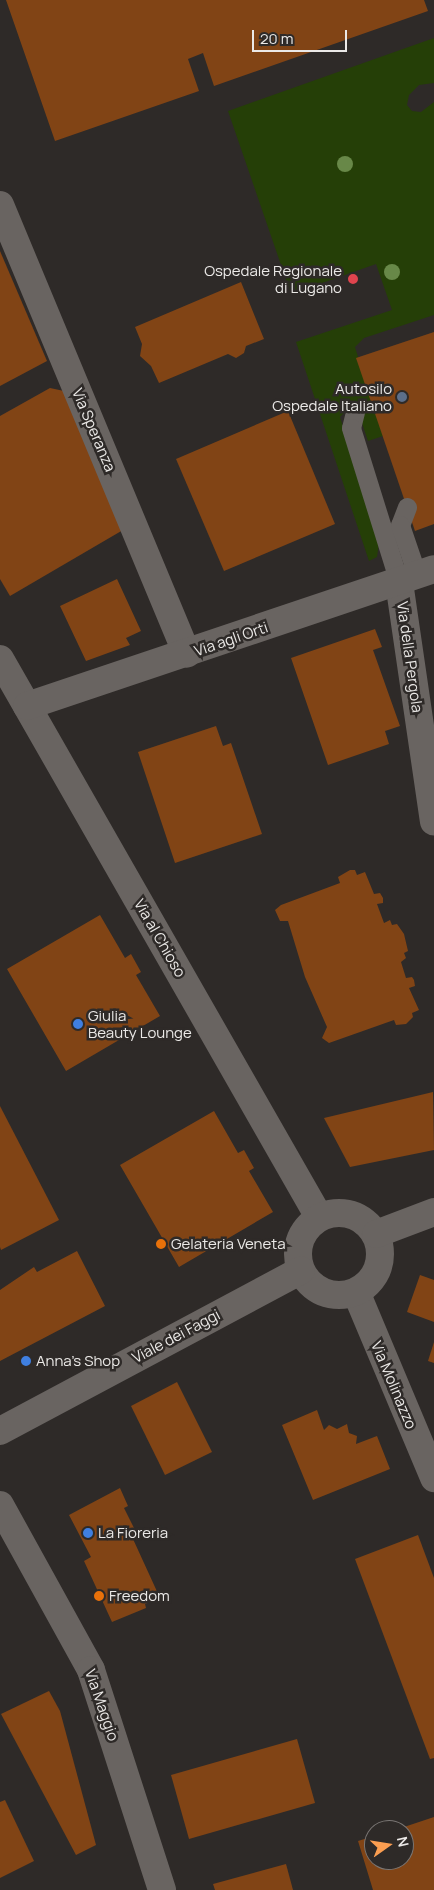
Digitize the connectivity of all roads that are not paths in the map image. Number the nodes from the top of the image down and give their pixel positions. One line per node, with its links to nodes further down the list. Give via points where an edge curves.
1 (0, 205): 5 (street, Via Speranza)
2 (355, 412): 4 (lane, via 351,428)
3 (407, 507): 4 (lane, via 400,525)
4 (417, 575): 5 (street, Via agli Orti); 8 (street, Via della Pergola)
5 (187, 654): 7 (street, Via agli Orti)
6 (0, 659): 7 (street, Via al Chioso)
7 (27, 706): 10 (street, Via al Chioso)
8 (434, 821)
9 (434, 1212): 11 (street)
10 (319, 1217): 11 (street, via 333,1213 351,1214); 12 (street, via 300,1240 298,1260)
11 (376, 1234): 13 (street, via 380,1251 378,1268 369,1282)
12 (301, 1270): 13 (street, via 314,1287 324,1292 334,1295); 14 (street, Viale dei Faggi)
13 (356, 1292): 15 (street, Via Molinazzo)
14 (0, 1431)
15 (434, 1478)
16 (0, 1505): 17 (street, Via Maggio, via 91,1670)
17 (162, 1890)

